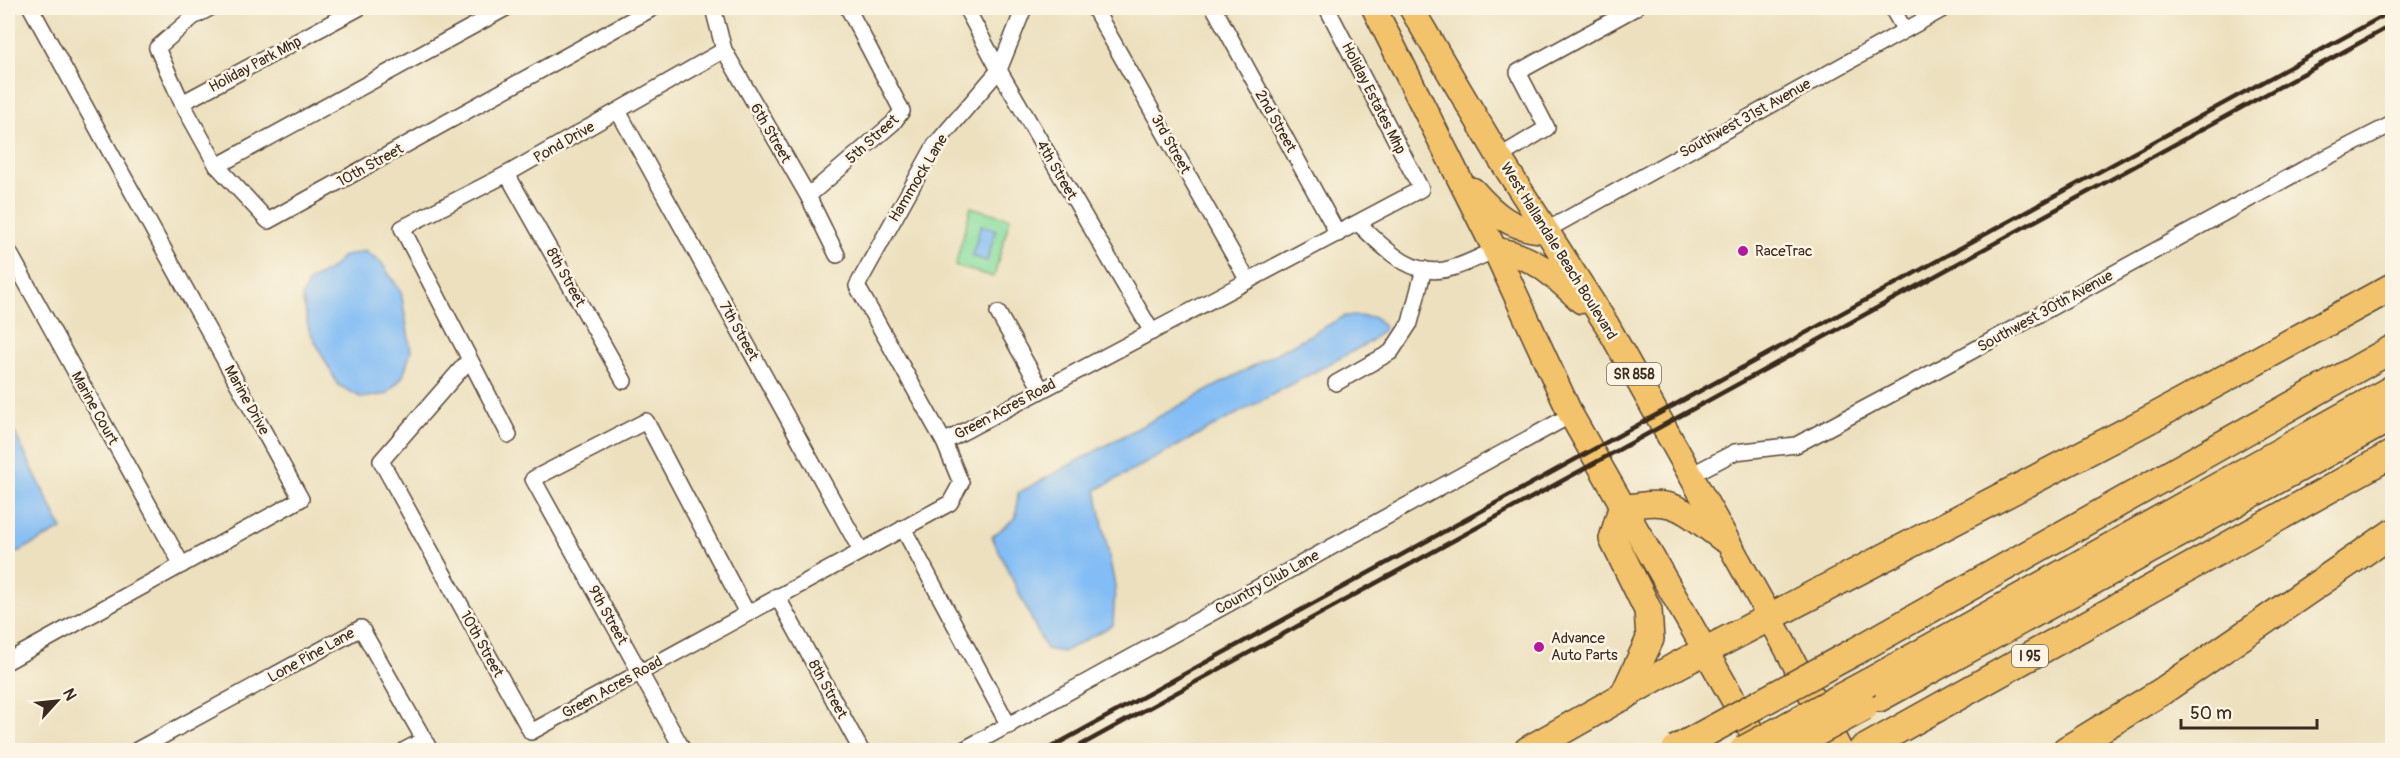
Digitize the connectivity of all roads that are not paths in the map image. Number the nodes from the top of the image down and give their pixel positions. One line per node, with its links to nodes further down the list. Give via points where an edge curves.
1 (32, 8): 62 (street, Marine Drive, via 301,500)
2 (210, 8): 21 (street, 10th Street, via 156,48)
3 (360, 8): 21 (street, Holiday Park Mhp)
4 (506, 8): 25 (street)
5 (653, 8): 25 (street, 10th Street, via 268,221)
6 (713, 8): 19 (street, 6th Street)
7 (848, 8): 29 (street, 5th Street, via 902,111)
8 (966, 8): 20 (street, 4th Street)
9 (1024, 8): 20 (street, Hammock Lane)
10 (1094, 8): 37 (street, 3rd Street)
11 (1214, 8): 32 (street, 2nd Street)
12 (1327, 8): 28 (street, Holiday Estates Mhp)
13 (1374, 8): 26 (main road)
14 (1411, 8): 24 (main road, West Hallandale Beach Boulevard / SR 858)
15 (1635, 8): 24 (street, via 1518,72 1547,128)
16 (1892, 8): 18 (street)
17 (1945, 8): 18 (street, Southwest 31st Avenue)
18 (1904, 29): 31 (street, Southwest 31st Avenue)
19 (724, 50): 22 (street, Pond Drive); 29 (street, 6th Street)
20 (999, 70): 41 (street, 4th Street); 54 (street, Hammock Lane, via 935,145 859,280 859,292)
21 (182, 103): 25 (street, 10th Street)
22 (618, 111): 27 (street, Pond Drive); 61 (street, 7th Street)
23 (2392, 124): 56 (street, Southwest 30th Avenue, via 1796,445 1735,452)
24 (1499, 157): 31 (main road, West Hallandale Beach Boulevard / SR 858)
25 (217, 166)
26 (1452, 166): 31 (main road, via 1503,219 1524,230); 34 (main road)
27 (507, 174): 43 (street, Pond Drive, via 402,228); 45 (street, 8th Street)
28 (1421, 189): 30 (street, Green Acres Road)
29 (808, 196): 35 (street, 6th Street)
30 (1358, 223): 32 (street, Green Acres Road); 36 (street, via 1394,258)
31 (1545, 231): 40 (main road, West Hallandale Beach Boulevard / SR 858)
32 (1338, 234): 37 (street, Green Acres Road)
33 (8, 250): 62 (street, Marine Court)
34 (1495, 250): 36 (street, via 1450,269); 40 (main road, via 1517,253 1550,272); 50 (main road)
35 (837, 255)
36 (1424, 269): 46 (street, via 1410,323 1391,352)
37 (1248, 281): 41 (street, Green Acres Road)
38 (2392, 287): 66 (highway)
39 (998, 313): 47 (street)
40 (1607, 326): 56 (main road, West Hallandale Beach Boulevard / SR 858)
41 (1152, 332): 47 (street, Green Acres Road)
42 (2392, 349): 49 (highway)
43 (469, 360): 53 (street); 73 (street, 10th Street, via 381,461)
44 (2392, 378): 49 (highway, via 2370,390)
45 (624, 381)
46 (1336, 383)
47 (1041, 389): 54 (street, Green Acres Road)
48 (2392, 389): 70 (highway)
49 (2287, 406): 81 (highway, bridge)
50 (1570, 415): 57 (main road); 72 (street, Country Club Lane)
51 (2392, 417): 70 (highway)
52 (2392, 429): 63 (highway, via 2280,491)
53 (509, 435)
54 (944, 442): 58 (street, Green Acres Road, via 961,483 950,503)
55 (2392, 454): 63 (highway, I 95)
56 (1691, 475): 60 (main road, West Hallandale Beach Boulevard / SR 858)
57 (1622, 508): 60 (main road, via 1653,501 1667,503); 67 (main road); 71 (highway, via 1613,539 1648,610 1650,639)
58 (903, 528): 61 (street, Green Acres Road); 72 (street)
59 (2392, 533): 87 (highway, via 2161,692)
60 (1729, 544): 66 (main road, West Hallandale Beach Boulevard / SR 858)
61 (861, 551): 64 (street, Green Acres Road)
62 (182, 565): 68 (street, Marine Drive)
63 (2156, 585): 86 (highway, I 95)
64 (777, 596): 65 (street, Green Acres Road); 78 (street, 8th Street)
65 (747, 613): 69 (street, Green Acres Road); 69 (street, 9th Street, via 646,421 533,478)
66 (1771, 619): 67 (highway); 85 (main road, West Hallandale Beach Boulevard / SR 858)
67 (1706, 650): 71 (highway); 83 (main road)
68 (8, 661)
69 (639, 672): 73 (street, Green Acres Road); 77 (street, 9th Street)
70 (1874, 690): 82 (highway, bridge); 84 (highway, bridge)
71 (1623, 697): 80 (highway)
72 (1009, 726): 79 (street, Country Club Lane)
73 (531, 732)
74 (427, 745): 75 (street, Lone Pine Lane, via 362,628); 76 (street)
75 (137, 750)
76 (405, 750)
77 (683, 750)
78 (861, 750)
79 (963, 750)
80 (1528, 750)
81 (1674, 750)
82 (1743, 750)
83 (1762, 750)
84 (1784, 750)
85 (1840, 750)
86 (1862, 750)
87 (2066, 750)

